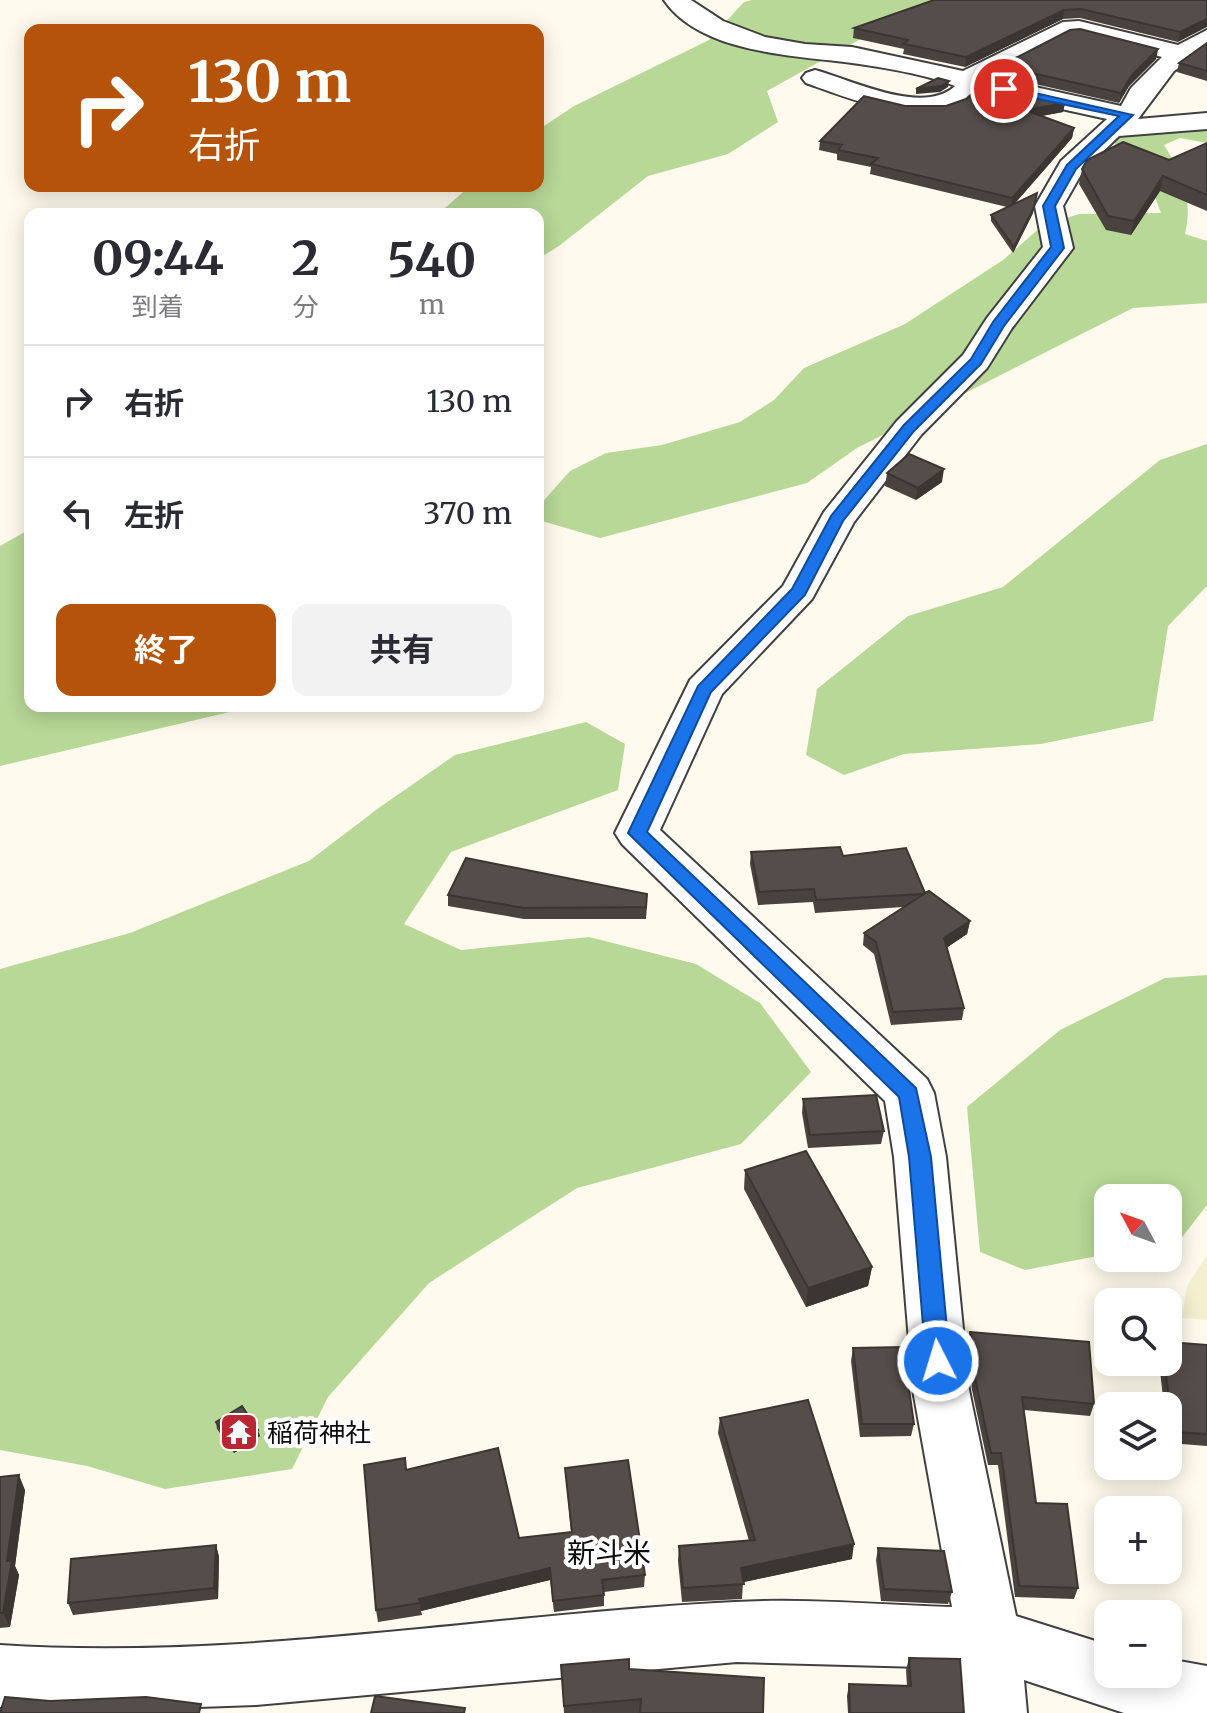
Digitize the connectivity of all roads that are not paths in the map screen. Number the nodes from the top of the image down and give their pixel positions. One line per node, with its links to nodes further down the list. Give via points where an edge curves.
1 (676, 0): 4 (street, via 694,16 768,47 852,55)
2 (1194, 46): 4 (street, via 1063,29); 6 (street, via 1165,66)
3 (815, 78): 4 (street, via 869,96 936,106 952,102)
4 (968, 82): 6 (street)
5 (1207, 121): 6 (street)
6 (1120, 122): 7 (street, via 1071,167 1049,206 1058,248 976,361 909,428 837,520 799,591 704,689 637,833 909,1093 920,1157 941,1390)
7 (989, 1638): 8 (street, via 737,1632 256,1674 57,1680); 9 (street, via 1135,1685); 10 (street)
8 (0, 1676)
9 (1207, 1698)
10 (995, 1713)

